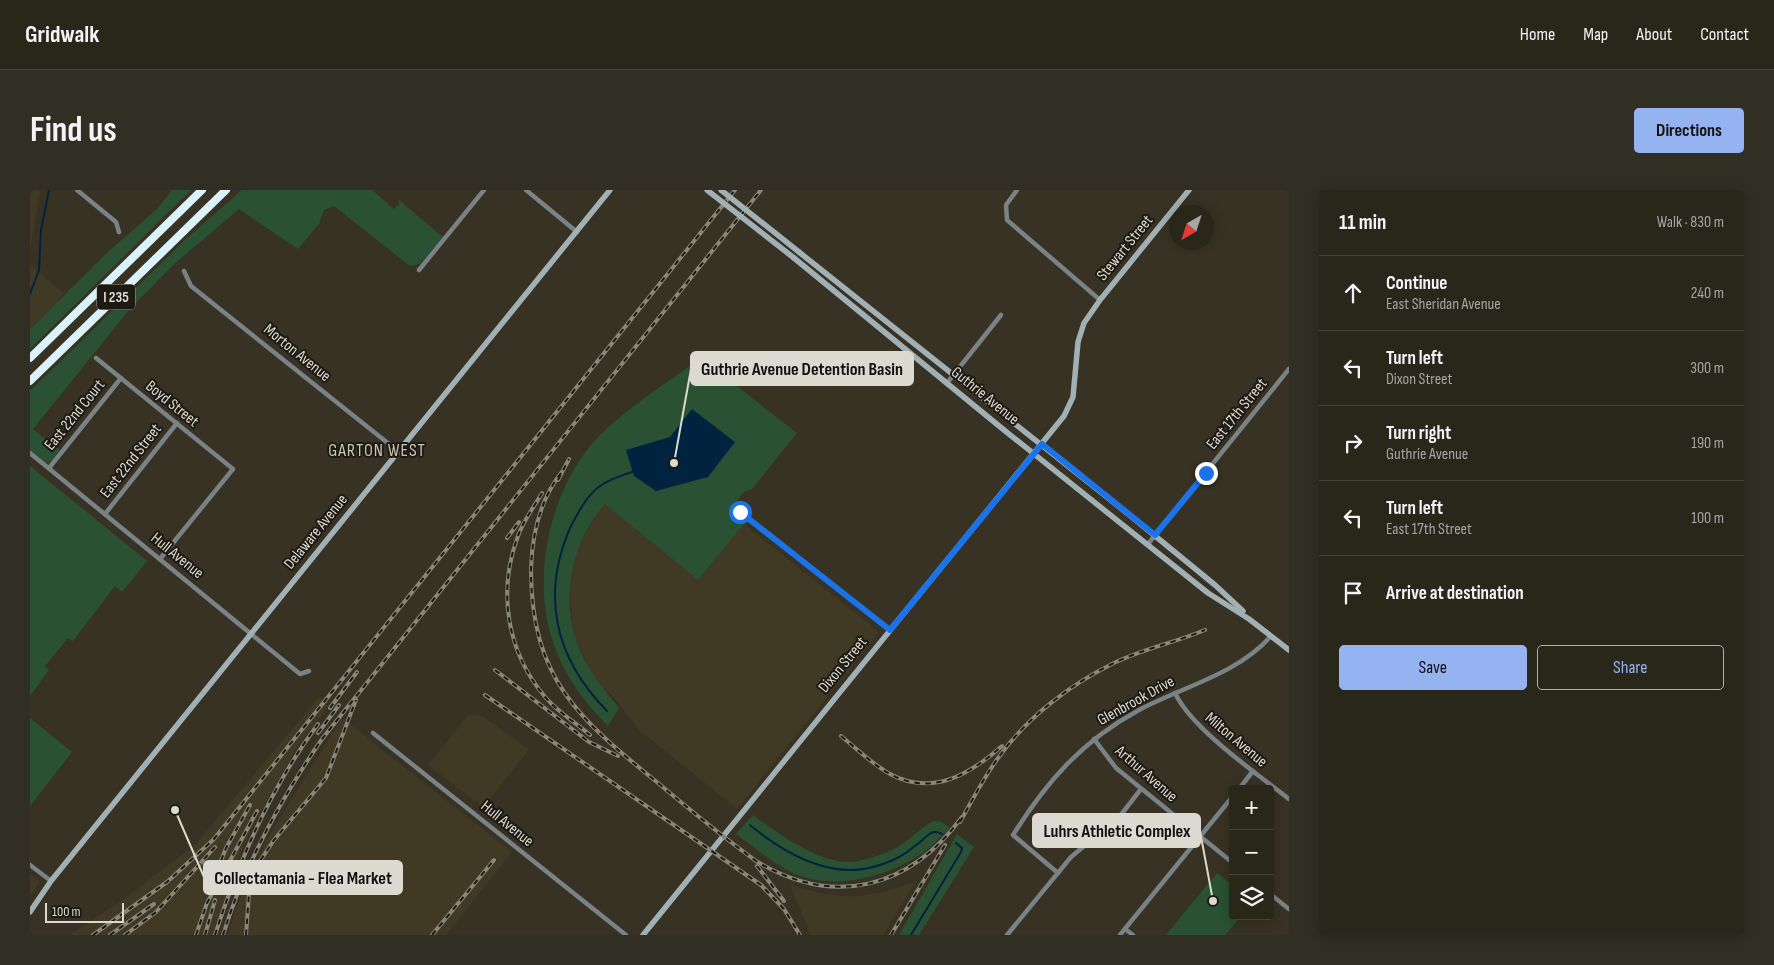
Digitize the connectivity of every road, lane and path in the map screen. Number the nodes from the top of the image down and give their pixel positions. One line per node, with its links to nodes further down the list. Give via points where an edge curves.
1 (76, 190): 13 (street, via 116,222)
2 (201, 190): 19 (highway, I 235)
3 (226, 190): 12 (highway, I 235)
4 (232, 190): 12 (highway)
5 (484, 190): 15 (street)
6 (526, 190): 14 (street)
7 (610, 190): 14 (main road, Delaware Avenue)
8 (707, 190): 25 (main road, Guthrie Avenue, bridge)
9 (721, 190): 22 (main road, Guthrie Avenue, bridge)
10 (1016, 190): 17 (street, via 1006,205 1005,213 1011,224)
11 (1189, 190): 17 (main road, Stewart Street)
12 (203, 212): 24 (highway, I 235)
13 (120, 232)
14 (577, 232): 28 (main road, Delaware Avenue)
15 (419, 270)
16 (184, 271): 28 (street, Morton Avenue, via 192,286)
17 (1100, 300): 27 (main road, Dixon Street, via 1084,322 1078,342 1073,396 1064,416)
18 (1001, 315): 22 (street)
19 (30, 358)
20 (96, 358): 23 (street, Boyd Street)
21 (1289, 369): 34 (street, East 17th Street)
22 (954, 374): 25 (street); 27 (main road, Guthrie Avenue)
23 (121, 378): 26 (street, Boyd Street); 31 (street, East 22nd Court)
24 (30, 382)
25 (947, 383): 30 (main road, Guthrie Avenue)
26 (177, 423): 33 (street, East 22nd Street); 36 (street, Boyd Street, via 233,469)
27 (1042, 444): 30 (main road, Dixon Street); 34 (main road, Guthrie Avenue)
28 (398, 452): 39 (main road, Delaware Avenue)
29 (30, 453): 31 (street, Hull Avenue)
30 (1035, 453): 35 (main road, Guthrie Avenue); 38 (main road, Dixon Street)
31 (49, 468): 33 (street, Hull Avenue)
32 (740, 512): 38 (street)
33 (105, 514): 36 (street, Hull Avenue)
34 (1155, 535): 35 (street, East 17th Street); 37 (main road, Guthrie Avenue, via 1215,585)
35 (1148, 544): 37 (main road, Guthrie Avenue, via 1208,593)
36 (160, 559): 39 (street, Hull Avenue)
37 (1249, 619): 40 (main road, Guthrie Avenue)
38 (890, 630): 63 (main road, Dixon Street)
39 (252, 634): 42 (street, Hull Avenue, via 300,674); 55 (main road, Delaware Avenue)
40 (1271, 636): 41 (main road, Guthrie Avenue); 43 (street, Glenbrook Drive, via 1252,656)
41 (1289, 650)
42 (309, 671)
43 (1176, 693): 45 (street, Glenbrook Drive, via 1140,710); 46 (street, Milton Avenue, via 1180,704 1194,721)
44 (373, 733): 62 (street, Hull Avenue)
45 (1094, 739): 48 (street, Arthur Avenue, via 1110,761); 54 (street, Glenbrook Drive, via 1051,779 1013,835)
46 (1253, 771): 47 (street); 49 (street, Milton Avenue)
47 (1241, 785)
48 (1141, 789): 51 (street, Arthur Avenue); 54 (street, via 1120,816 1081,847)
49 (1289, 799)
50 (1229, 801): 51 (street)
51 (1200, 836): 52 (street, Arthur Avenue); 61 (street)
52 (1229, 860)
53 (30, 865): 55 (street)
54 (1058, 873): 64 (street)
55 (51, 881): 56 (main road, Delaware Avenue)
56 (43, 892): 58 (main road, Delaware Avenue); 60 (main road, Delaware Avenue)
57 (1274, 897): 59 (street)
58 (30, 904)
59 (1289, 909)
60 (30, 912)
61 (1125, 929): 65 (street); 66 (street)
62 (626, 935)
63 (643, 935)
64 (1007, 935)
65 (1120, 935)
66 (1133, 935)

